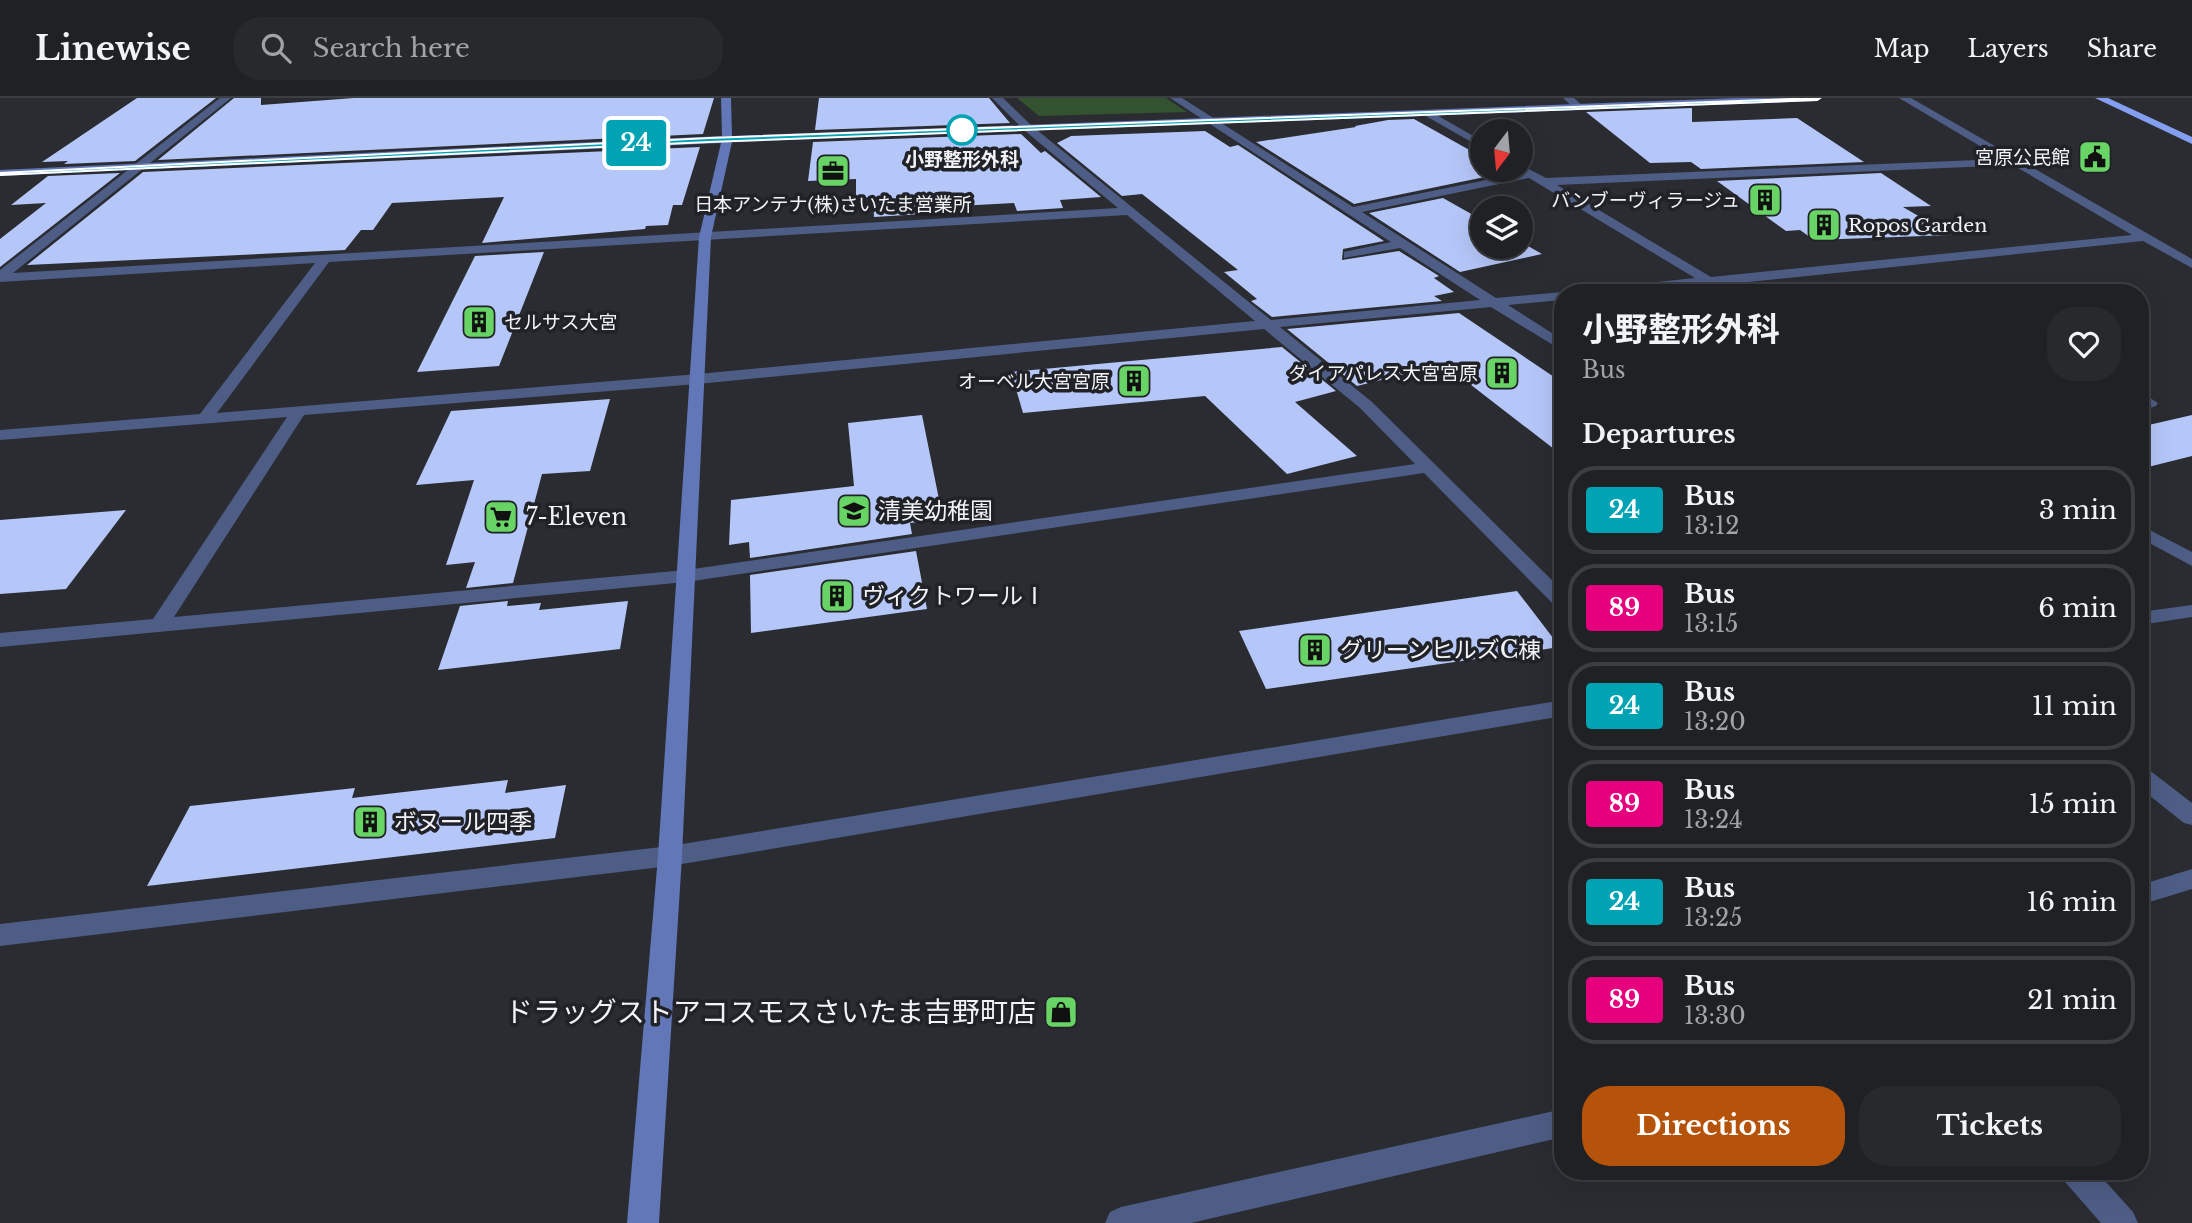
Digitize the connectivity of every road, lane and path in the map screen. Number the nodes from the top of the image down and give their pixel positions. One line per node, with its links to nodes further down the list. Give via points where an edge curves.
1 (226, 98): 17 (street)
2 (726, 98): 14 (street)
3 (997, 98): 12 (street)
4 (1175, 98): 11 (street)
5 (1568, 98): 9 (street)
6 (1817, 98): 9 (street)
7 (1904, 98): 16 (street)
8 (2100, 98): 15 (highway)
9 (1579, 107): 10 (street)
10 (1428, 113): 11 (street); 13 (street)
11 (1208, 121): 12 (street); 23 (street)
12 (1028, 128): 14 (street); 22 (street)
13 (1470, 138)
14 (727, 139): 17 (street); 24 (street)
15 (2192, 141)
16 (2015, 162): 21 (street); 25 (street)
17 (143, 166): 18 (street); 30 (street)
18 (0, 173)
19 (1533, 175): 21 (street)
20 (1478, 182): 23 (street)
21 (1544, 182): 31 (street)
22 (1132, 211): 24 (street); 36 (street)
23 (1351, 211): 26 (street)
24 (705, 237): 28 (street); 38 (street)
25 (2146, 237): 29 (street); 31 (street)
26 (1401, 244): 27 (street); 35 (street)
27 (1349, 255)
28 (325, 259): 30 (street); 40 (street)
29 (2192, 264)
30 (0, 278)
31 (1708, 281): 32 (street); 33 (street)
32 (1679, 284)
33 (1713, 284)
34 (1554, 297): 35 (street)
35 (1494, 303): 36 (street); 37 (street)
36 (1270, 325): 38 (street); 42 (street, via 1366,405)
37 (1554, 341)
38 (698, 379): 39 (street); 45 (street)
39 (299, 411): 40 (street); 49 (street)
40 (205, 418): 41 (street)
41 (0, 435)
42 (1427, 467): 45 (street); 46 (street)
43 (2149, 535): 44 (street)
44 (2192, 560)
45 (686, 576): 49 (street); 54 (street)
46 (1554, 594)
47 (2192, 611): 48 (street)
48 (2149, 618)
49 (159, 625): 50 (street)
50 (0, 640)
51 (1554, 709): 54 (street)
52 (2149, 782): 53 (street)
53 (2192, 816)
54 (670, 856): 57 (street); 60 (street)
55 (2192, 879): 56 (street)
56 (2149, 892)
57 (0, 935)
58 (1554, 1125): 61 (street)
59 (2084, 1180): 62 (street)
60 (643, 1223)
61 (1121, 1223)
62 (2122, 1223)

